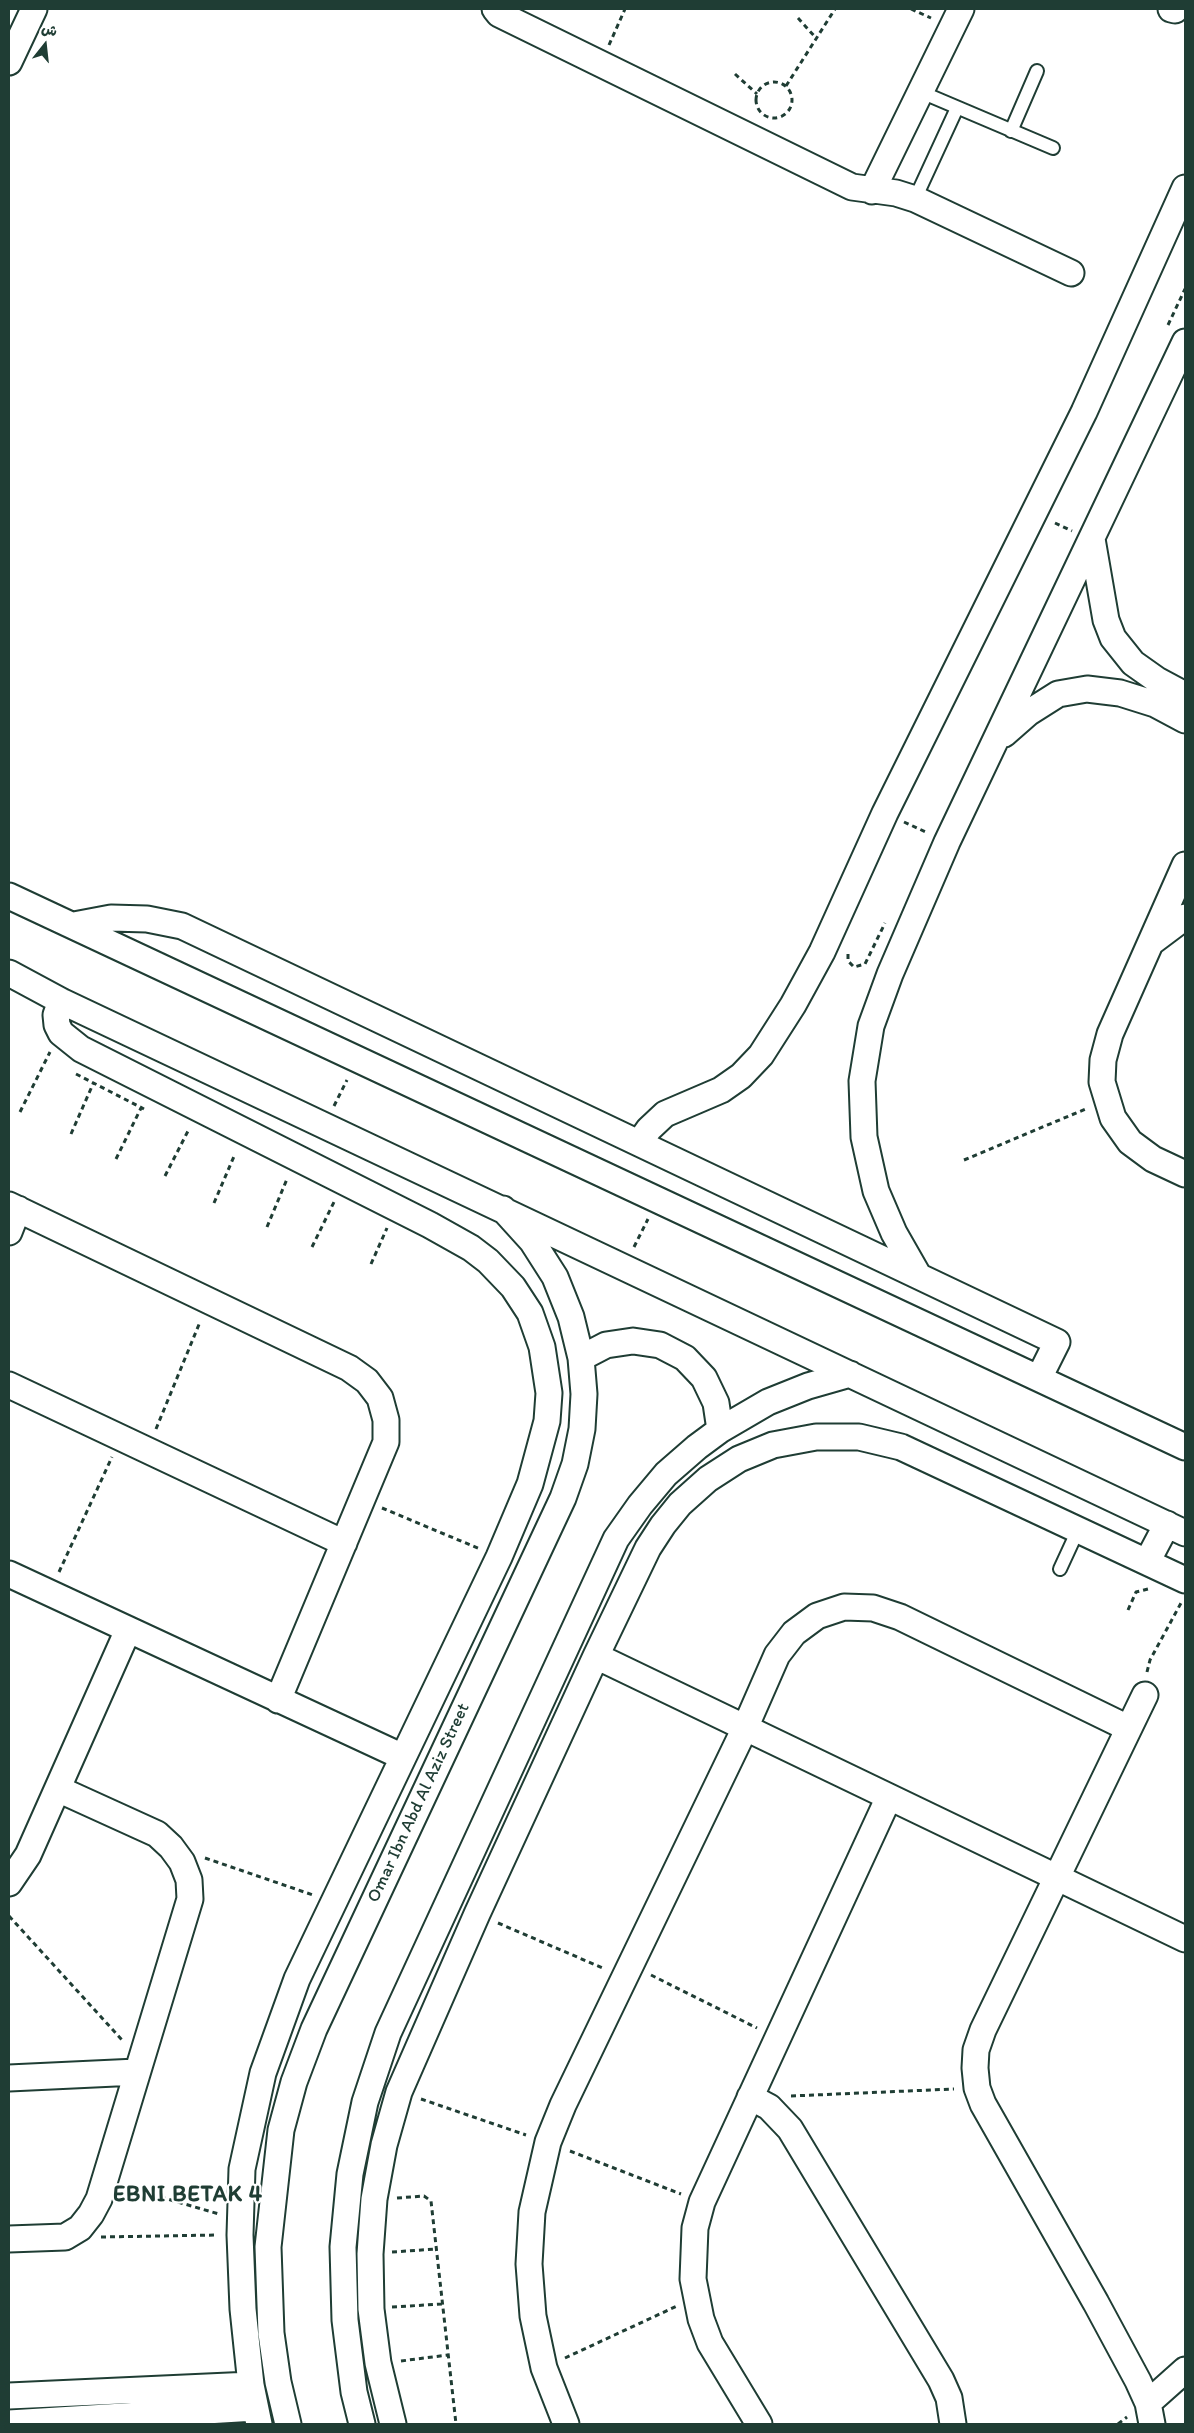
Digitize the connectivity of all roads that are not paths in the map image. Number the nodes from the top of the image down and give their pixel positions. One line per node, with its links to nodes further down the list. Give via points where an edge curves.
1 (34, 9): 4 (street)
2 (495, 9): 11 (street, via 499,14 852,187)
3 (961, 9): 6 (street)
4 (9, 62)
5 (1037, 71): 8 (lane)
6 (921, 92): 7 (lane); 11 (street)
7 (957, 108): 8 (lane); 12 (lane)
8 (1011, 131): 9 (lane)
9 (1053, 148)
10 (1185, 188): 26 (street, via 1084,412 1033,514 897,823 778,1032 741,1076 721,1090 665,1114 648,1129)
11 (872, 191): 12 (street)
12 (915, 199): 13 (street)
13 (1071, 272)
14 (1185, 342): 15 (street)
15 (1092, 539): 16 (street, via 1106,620 1113,638 1133,663); 18 (street)
16 (1185, 695)
17 (1185, 720): 18 (street, via 1155,704 1120,693 1087,689 1058,694 1028,713)
18 (994, 743): 31 (street, via 932,839 871,1026 862,1081 864,1137 876,1191 894,1234)
19 (1185, 865): 23 (street)
20 (9, 896): 22 (street)
21 (1185, 917): 23 (street)
22 (74, 926): 26 (street, via 111,918 147,919 182,926); 34 (street)
23 (1151, 943): 27 (street, via 1110,1034 1102,1082 1113,1118 1130,1142 1153,1159)
24 (9, 973): 25 (street)
25 (61, 1001): 29 (street); 42 (street, via 56,1015 57,1025 62,1033 92,1055 459,1241 488,1261 513,1288 530,1313 542,1347 549,1393 547,1421 530,1484)
26 (639, 1143): 31 (street)
27 (1185, 1174)
28 (14, 1207): 30 (street); 40 (street, via 349,1368 367,1380 382,1406 386,1442)
29 (503, 1209): 32 (street, Omar Ibn Abd Al Aziz Street, via 532,1241 555,1277 571,1317); 33 (street)
30 (9, 1232)
31 (918, 1275): 34 (street, via 1057,1342)
32 (581, 1358): 36 (street, via 606,1345 633,1341 660,1345 685,1358 704,1378 716,1403); 45 (street, Omar Ibn Abd Al Aziz Street, via 582,1430 575,1464 563,1498)
33 (850, 1374): 36 (street, via 768,1402); 38 (street)
34 (1039, 1378): 37 (street)
35 (9, 1385): 40 (street)
36 (720, 1430): 56 (street, via 666,1474 616,1539)
37 (1185, 1448)
38 (1176, 1529): 41 (street)
39 (1078, 1530): 41 (street); 43 (lane); 48 (street, via 901,1447 859,1437 816,1437 773,1445 739,1459 708,1479 663,1524 648,1548)
40 (344, 1543): 50 (street)
41 (1147, 1562): 46 (street)
42 (497, 1563): 45 (street); 53 (street)
43 (1060, 1569)
44 (9, 1574): 47 (street)
45 (523, 1582): 62 (street, Omar Ibn Abd Al Aziz Street)
46 (1181, 1597)
47 (128, 1630): 50 (street); 54 (street)
48 (596, 1656): 51 (street); 57 (street)
49 (1146, 1695): 52 (street)
50 (278, 1700): 53 (street)
51 (745, 1728): 52 (street, via 777,1656 794,1632 817,1616 844,1607 873,1608 900,1617); 55 (street); 78 (street, via 548,2142 532,2212 529,2264 533,2316 544,2368)
52 (1128, 1728): 58 (street)
53 (403, 1757): 61 (street)
54 (58, 1789): 59 (street, via 28,1855); 63 (street, via 157,1834 172,1846 189,1880 190,1899)
55 (889, 1797): 58 (street); 65 (street)
56 (489, 1816): 57 (street); 76 (street, via 388,2033 365,2102 350,2174 343,2247 344,2320)
57 (516, 1829): 77 (street, via 399,2092 384,2145 374,2199 371,2309 378,2363)
58 (1057, 1878): 60 (street); 72 (street, via 983,2030 976,2050 977,2088 1096,2303)
59 (9, 1883)
60 (1185, 1939)
61 (297, 1979): 62 (street); 67 (street, via 262,2073 251,2120 242,2169)
62 (330, 1993): 66 (street, Omar Ibn Abd Al Aziz Street, via 294,2082 281,2130)
63 (137, 2072): 64 (street); 68 (street, via 91,2214 80,2228 66,2237)
64 (9, 2078)
65 (750, 2098): 79 (street, via 702,2202 692,2252 696,2297 710,2342); 80 (street, via 769,2107 790,2128 941,2380 949,2398)
66 (270, 2222): 67 (street); 75 (street, Omar Ibn Abd Al Aziz Street, via 271,2333)
67 (240, 2228): 71 (street, via 243,2309)
68 (9, 2239)
69 (1185, 2370): 72 (street)
70 (9, 2396): 71 (street)
71 (255, 2406): 73 (street)
72 (1150, 2413)
73 (47, 2422): 74 (street)
74 (9, 2423)
75 (288, 2424)
76 (362, 2424)
77 (393, 2424)
78 (566, 2424)
79 (759, 2424)
80 (953, 2424)

